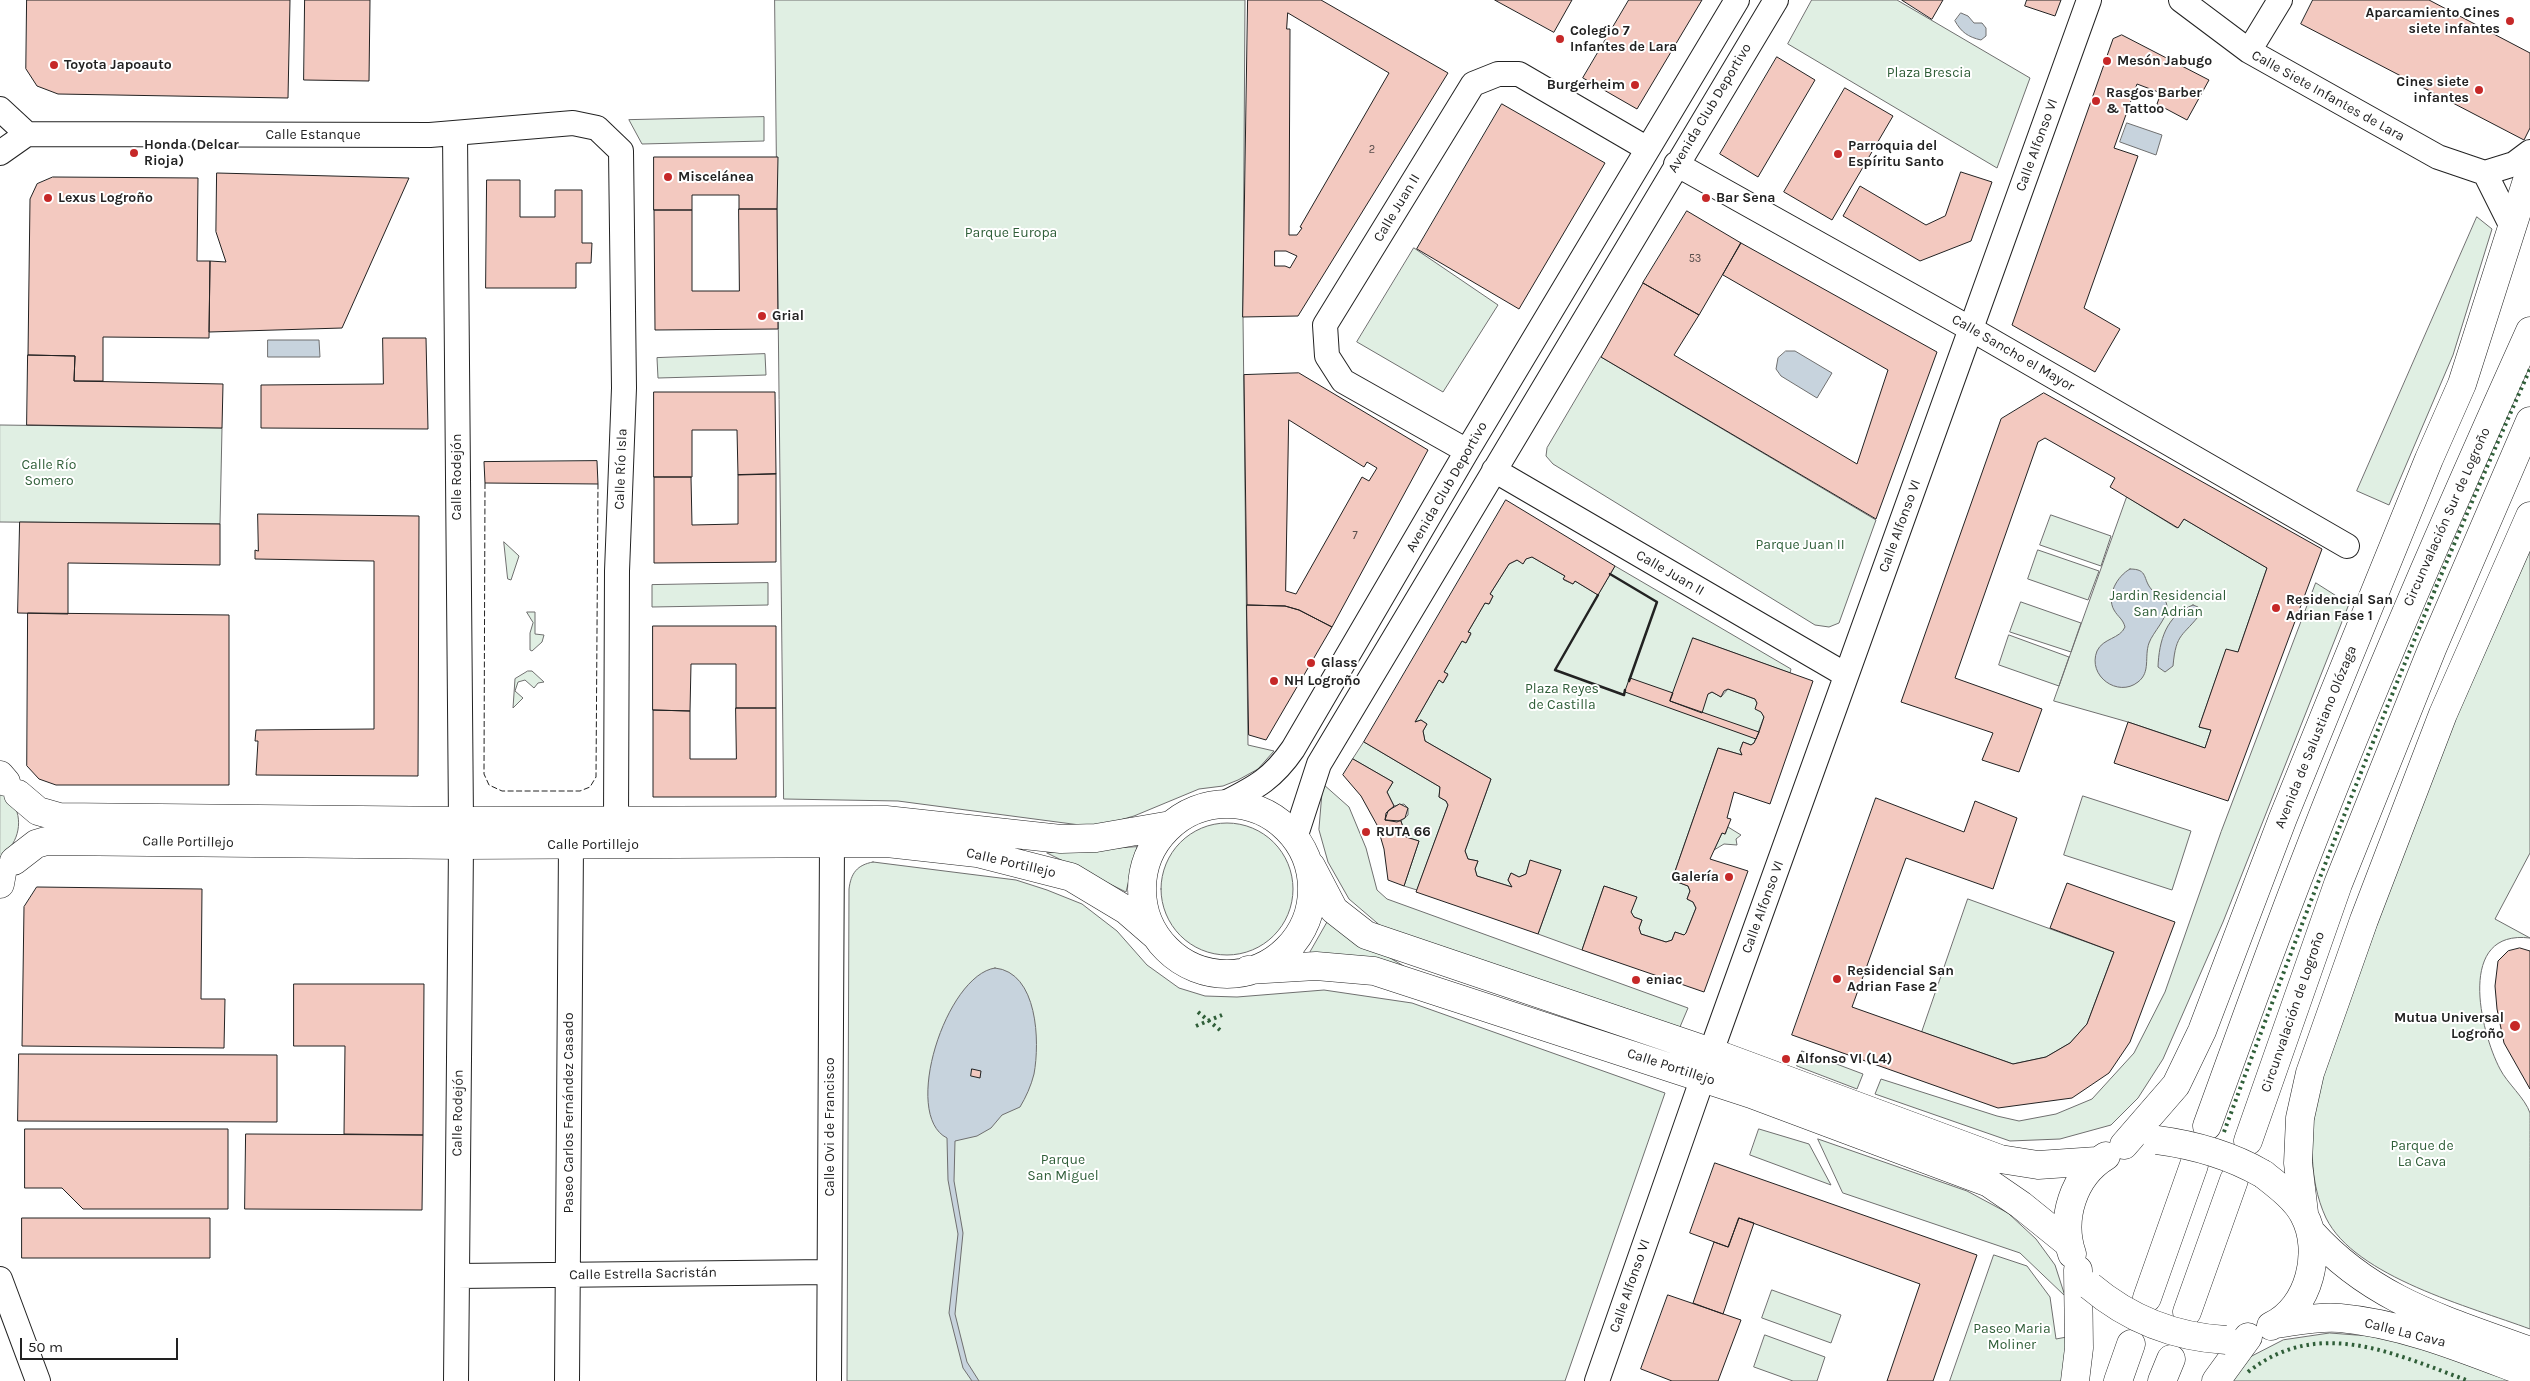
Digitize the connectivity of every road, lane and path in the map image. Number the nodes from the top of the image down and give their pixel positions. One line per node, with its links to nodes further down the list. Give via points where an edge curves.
1 (1737, 0): 11 (street, Avenida Club Deportivo)
2 (1776, 0): 14 (street, Avenida Club Deportivo)
3 (2089, 0): 19 (street, Calle Alfonso VI)
4 (2181, 0): 6 (street, Calle Siete Infantes de Lara)
5 (2280, 0): 6 (street)
6 (2249, 52): 16 (street, Calle Siete Infantes de Lara, via 2438,157)
7 (0, 109): 9 (street)
8 (597, 128): 10 (street, Calle Estanque, via 573,123); 29 (street, Calle Río Isla, via 621,152 624,388 617,571)
9 (27, 134): 10 (street, Calle Estanque); 13 (street)
10 (455, 134): 31 (street, Calle Rodejón)
11 (1646, 148): 17 (street, Avenida Club Deportivo); 22 (street, Avenida Club Deportivo); 22 (street, Calle Juan II, via 1519,74 1498,74 1473,84 1326,326 1327,356 1343,382)
12 (2530, 152): 16 (street, via 2514,164)
13 (0, 153)
14 (1676, 164): 17 (street, Avenida Club Deportivo); 19 (street, Calle Sancho el Mayor)
15 (2530, 171): 18 (main road, Avenida de Salustiano Olózaga)
16 (2485, 173): 18 (street)
17 (1645, 217): 23 (street, Avenida Club Deportivo)
18 (2511, 225): 43 (main road, Avenida de Salustiano Olózaga, via 2462,384 2283,818 2202,1031 2176,1085)
19 (1971, 329): 25 (street, Calle Sancho el Mayor); 26 (street, Calle Alfonso VI)
20 (2530, 331): 41 (main road, Circunvalación Sur de Logroño, via 2394,641 2300,872)
21 (2530, 421): 42 (main road, Circunvalación de Logroño, via 2432,649 2338,884)
22 (1467, 451): 28 (street, Avenida Club Deportivo, via 1293,749 1275,774)
23 (1494, 470): 26 (street, Calle Juan II); 32 (street, Avenida Club Deportivo, via 1319,764)
24 (2530, 516): 47 (main road, via 2443,714 2364,920 2310,1073 2300,1118 2298,1163)
25 (2347, 546)
26 (1846, 675): 39 (street, Calle Alfonso VI)
27 (6, 782): 31 (main road, Calle Portillejo, via 38,811 59,817); 36 (main road, via 26,809 29,826 25,843)
28 (1225, 803): 30 (main road, via 1207,804); 32 (main road, via 1267,814)
29 (616, 820): 30 (main road, Calle Portillejo, via 886,820 1061,838 1096,838); 31 (main road, Calle Portillejo)
30 (1171, 825): 37 (main road, via 1152,848 1142,880 1147,915)
31 (461, 833): 34 (main road, Calle Portillejo); 36 (main road, Calle Portillejo, via 46,841 36,844); 51 (street, Calle Rodejón)
32 (1295, 838): 35 (main road)
33 (832, 843): 34 (main road, Calle Portillejo); 37 (main road, Calle Portillejo, via 886,843 977,853 1071,877 1126,910); 49 (street, Calle Ovi de Francisco)
34 (572, 845): 50 (street, Paseo Carlos Fernández Casado)
35 (1310, 866): 38 (main road, via 1312,895 1303,927 1278,957); 39 (main road, Calle Portillejo, via 1334,910 1366,936)
36 (4, 873)
37 (1156, 936): 38 (main road, via 1164,947 1186,964 1201,970 1222,974)
38 (1248, 970): 40 (main road, Calle Portillejo, via 1316,966 1374,971)
39 (1711, 1052): 44 (main road, Calle Portillejo, via 2000,1159 2038,1165)
40 (1703, 1077): 48 (main road, Calle Portillejo, via 1989,1183); 65 (street, Calle Alfonso VI)
41 (2207, 1126)
42 (2248, 1141)
43 (2124, 1145): 44 (main road); 47 (main road, Calle La Cava, bridge, via 2157,1140 2187,1144 2232,1158 2263,1174)
44 (2097, 1162): 48 (main road, via 2082,1178 2072,1198)
45 (2194, 1165): 54 (main road)
46 (2234, 1180): 55 (main road)
47 (2307, 1222): 56 (main road, via 2313,1258 2308,1283 2295,1306); 59 (main road, Calle La Cava, via 2356,1274 2386,1294)
48 (2068, 1243): 52 (main road)
49 (829, 1272): 50 (street, Calle Estrella Sacristán); 64 (street, Calle Ovi de Francisco)
50 (568, 1275): 51 (street, Calle Estrella Sacristán); 63 (street, Paseo Carlos Fernández Casado)
51 (457, 1276): 62 (street, Calle Rodejón)
52 (2084, 1278): 57 (main road, bridge, via 2113,1305 2139,1319 2191,1335); 66 (main road)
53 (0, 1279): 61 (street)
54 (2147, 1298)
55 (2187, 1312)
56 (2276, 1324): 57 (main road); 60 (main road, Calle La Cava, via 2339,1318 2375,1323 2413,1332)
57 (2237, 1338): 68 (main road)
58 (2131, 1344): 67 (main road)
59 (2530, 1351)
60 (2530, 1374)
61 (38, 1381)
62 (456, 1381)
63 (567, 1381)
64 (829, 1381)
65 (1597, 1381)
66 (2075, 1381)
67 (2118, 1381)
68 (2216, 1381)

